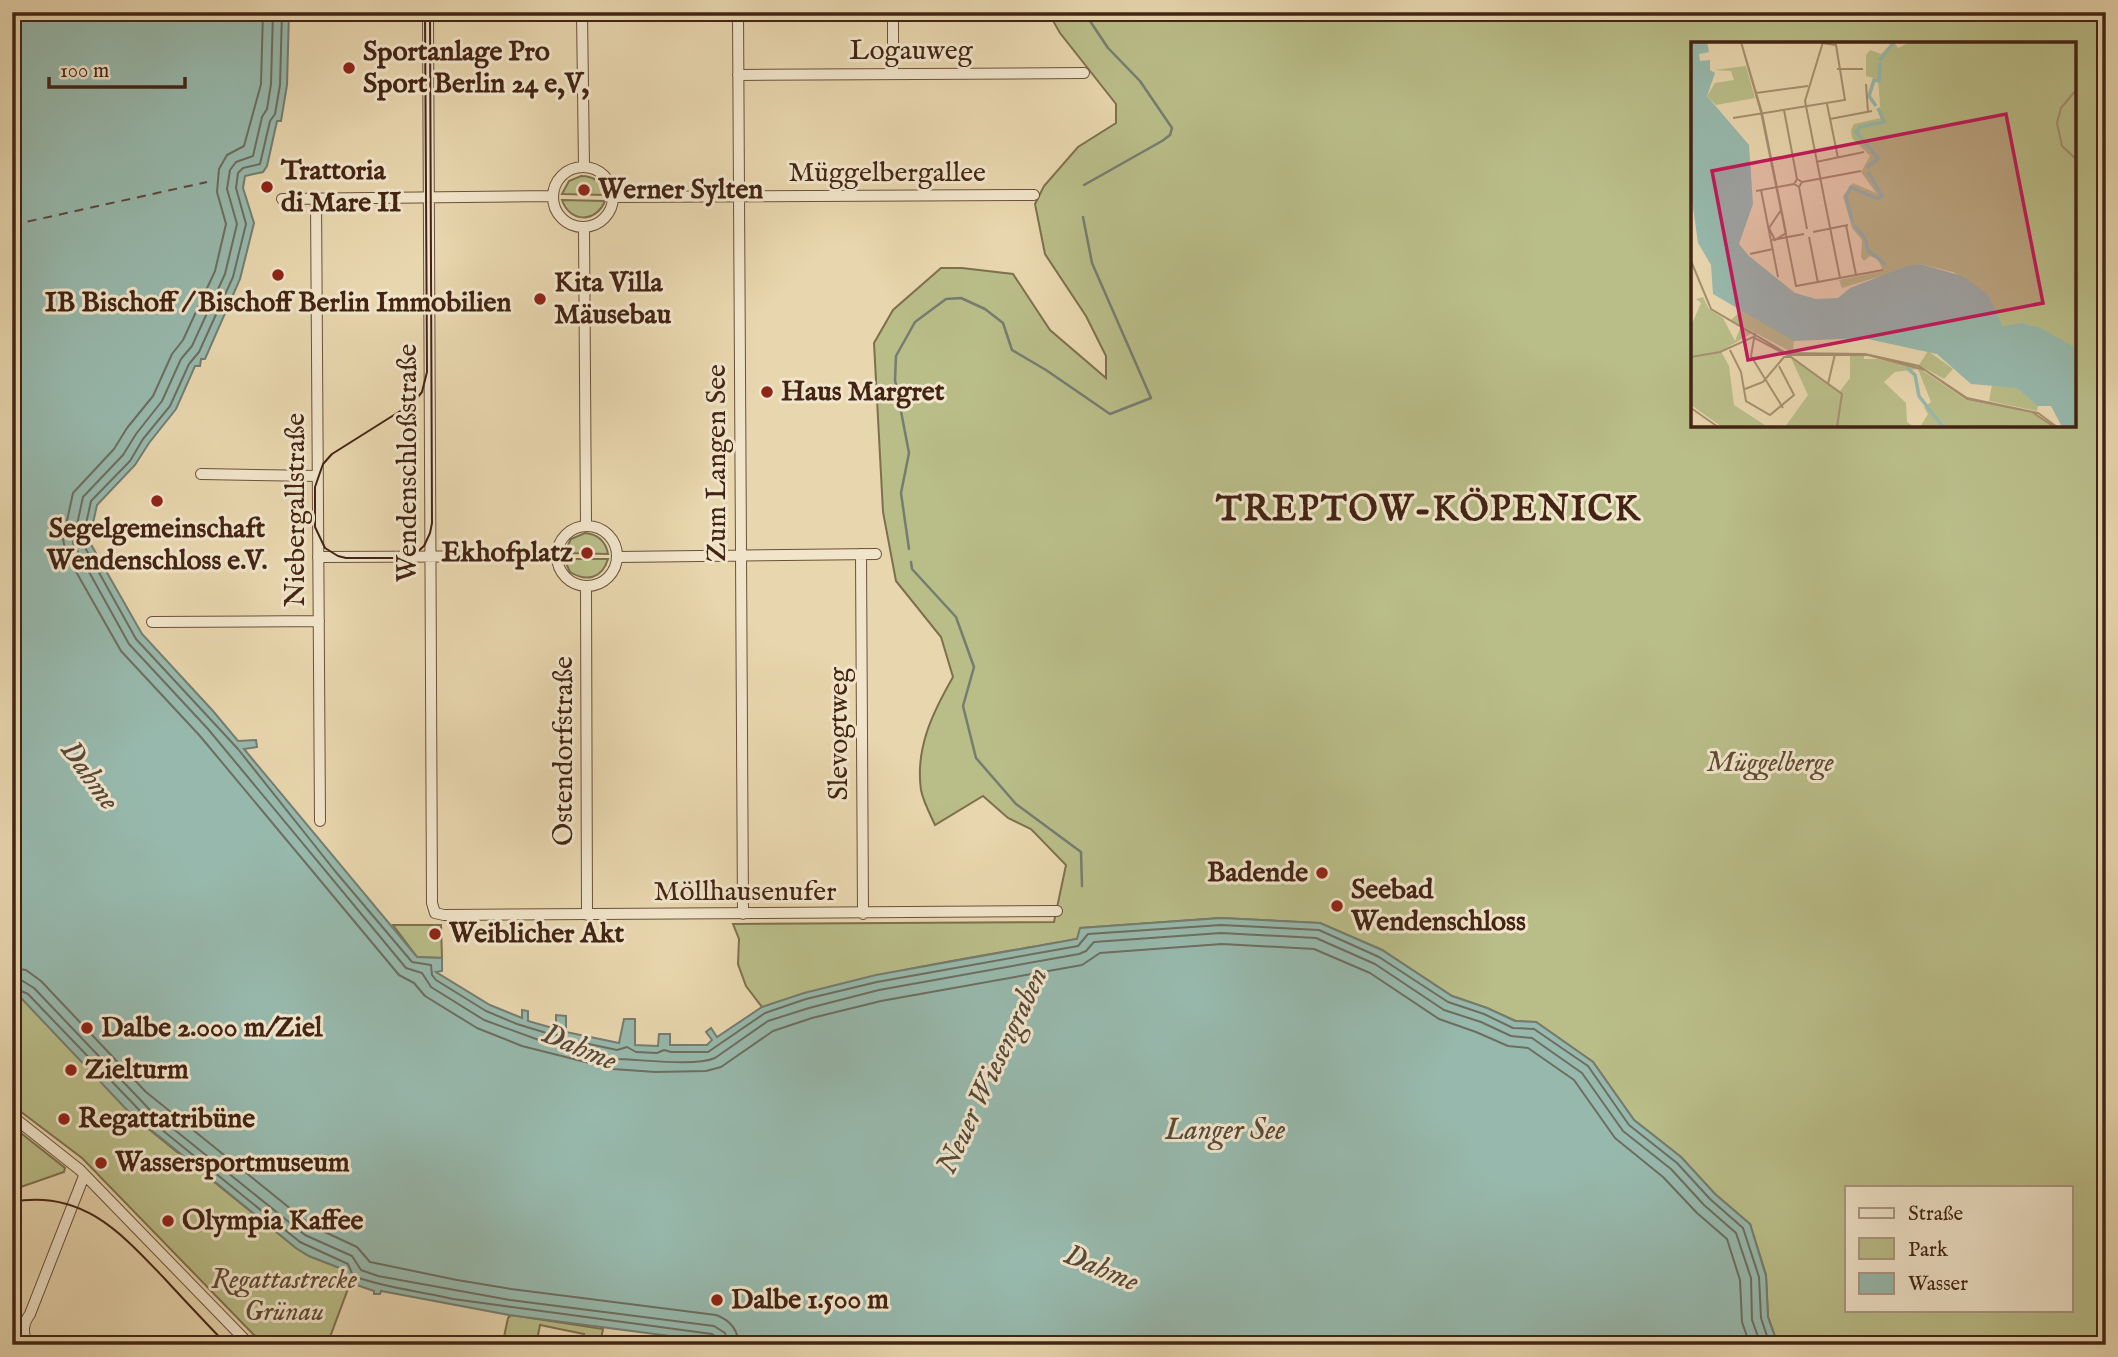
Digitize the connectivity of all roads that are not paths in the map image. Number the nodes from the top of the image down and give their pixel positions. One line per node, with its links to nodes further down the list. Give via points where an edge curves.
1 (428, 12): 12 (street, Wendenschloßstraße)
2 (582, 12): 8 (street)
3 (737, 12): 7 (street, Zum Langen See)
4 (893, 12): 6 (street)
5 (1084, 73): 6 (street, Logauweg)
6 (893, 74): 7 (street, Logauweg)
7 (738, 75): 11 (street, Zum Langen See)
8 (584, 167): 10 (street, via 566,172); 13 (street, via 604,176)
9 (1034, 195): 11 (street, Müggelbergallee)
10 (553, 196): 12 (street); 16 (street, via 562,219)
11 (739, 196): 13 (street, Müggelbergallee); 24 (street, Zum Langen See)
12 (429, 197): 14 (street); 25 (street, Wendenschloßstraße)
13 (613, 197): 16 (street, via 603,220)
14 (316, 198): 15 (street); 18 (street, Niebergallstraße)
15 (282, 199)
16 (584, 227): 19 (street)
17 (201, 474): 18 (street)
18 (318, 476): 22 (street, Niebergallstraße)
19 (586, 526): 23 (street, via 569,532); 26 (street, via 611,538)
20 (861, 554): 21 (street); 24 (street); 34 (street, Slevogtweg)
21 (876, 554)
22 (318, 556): 25 (street); 28 (street, Niebergallstraße)
23 (557, 556): 25 (street); 27 (street, via 569,580)
24 (740, 556): 26 (street); 33 (street, Zum Langen See)
25 (430, 557): 32 (street, Wendenschloßstraße)
26 (617, 557): 27 (street, via 604,581)
27 (586, 586): 35 (street, Ostendorfstraße)
28 (319, 621): 29 (street); 30 (street, Niebergallstraße)
29 (152, 622)
30 (320, 821)
31 (1057, 912): 34 (street, Möllhausenufer)
32 (435, 913): 35 (street, Möllhausenufer)
33 (743, 914): 34 (street, Möllhausenufer); 35 (street, Möllhausenufer)
34 (863, 914)
35 (587, 915)
36 (12, 1116): 37 (street)
37 (84, 1176): 38 (street); 41 (street)
38 (24, 1322): 39 (street); 40 (street)
39 (12, 1323)
40 (27, 1345)
41 (250, 1345)

